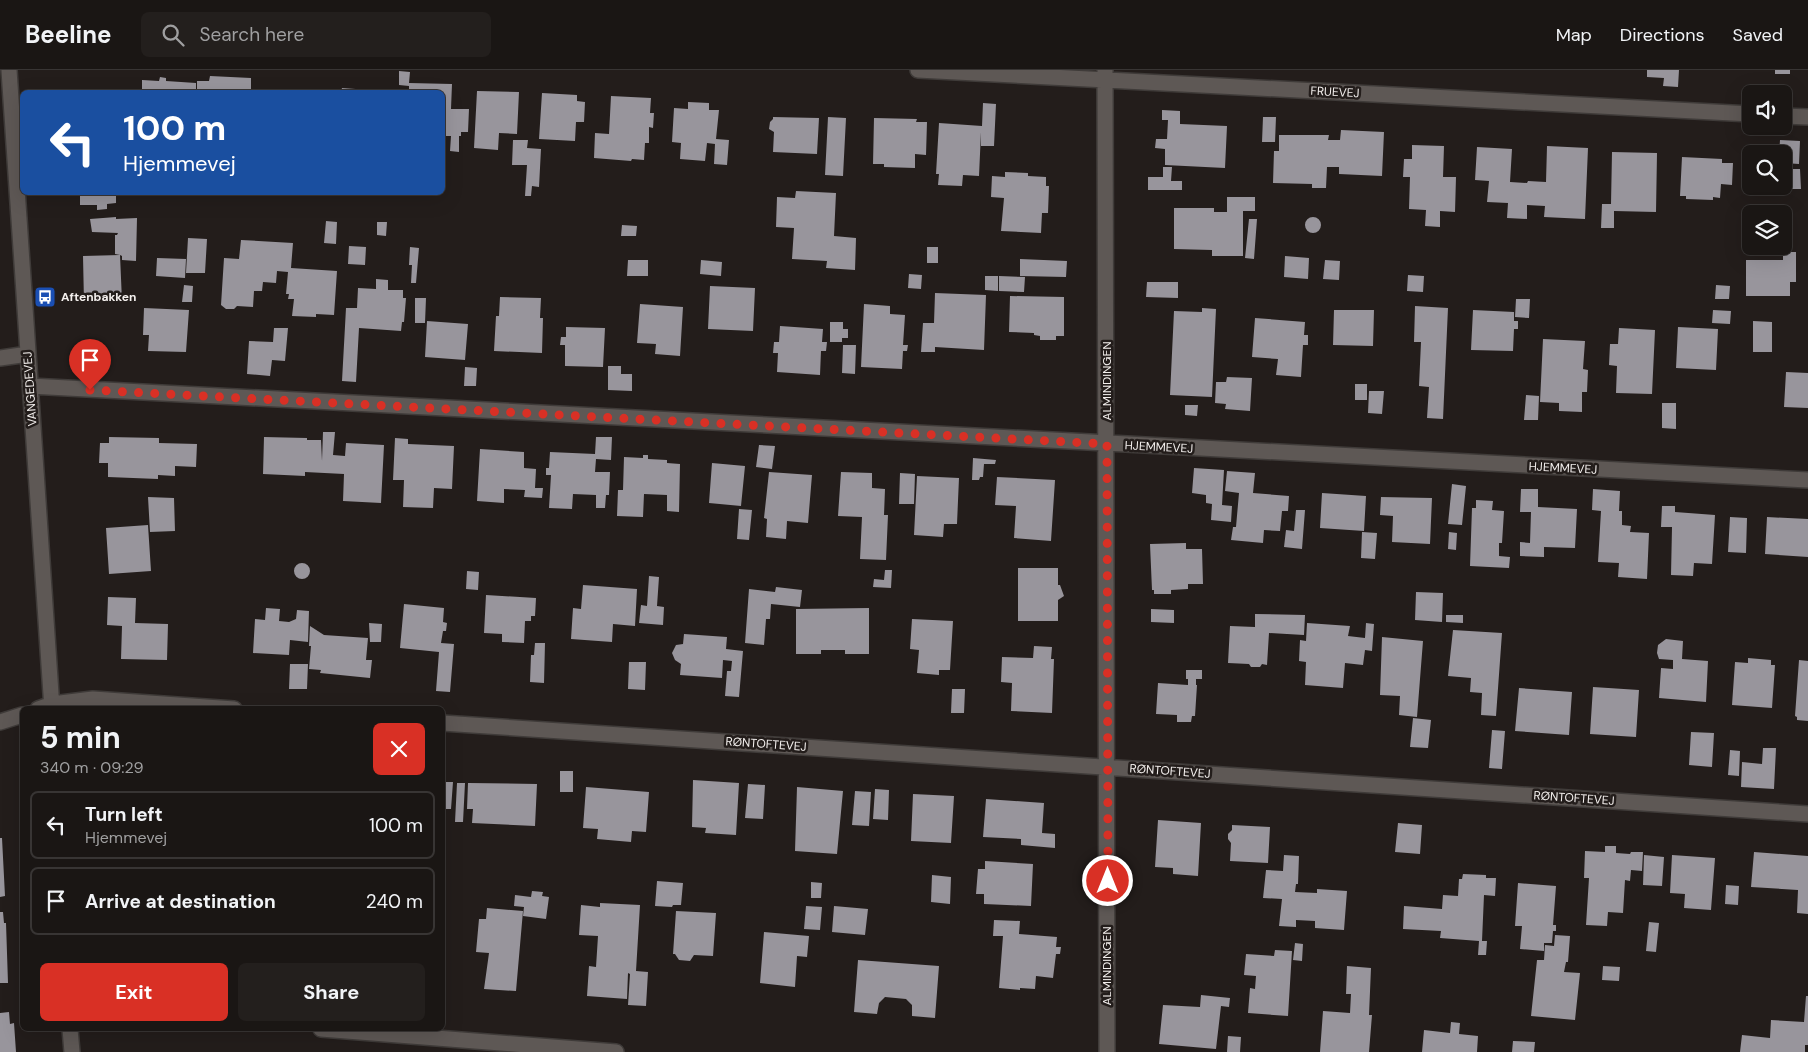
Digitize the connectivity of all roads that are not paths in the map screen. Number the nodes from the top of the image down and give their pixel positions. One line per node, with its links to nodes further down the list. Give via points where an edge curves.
1 (9, 70): 7 (street, VANGEDEVEJ)
2 (918, 70): 3 (street, FRUEVEJ)
3 (1106, 75): 4 (street, FRUEVEJ); 10 (street, ALMINDINGEN)
4 (1742, 113)
5 (1792, 116): 6 (street)
6 (1808, 117)
7 (28, 354): 8 (street); 9 (street, VANGEDEVEJ)
8 (0, 358)
9 (30, 386): 10 (street, HJEMMEVEJ); 12 (street, VANGEDEVEJ)
10 (1107, 444): 11 (street, HJEMMEVEJ); 18 (street, ALMINDINGEN)
11 (1808, 480)
12 (47, 706)
13 (53, 706): 14 (street, via 93,699)
14 (192, 706)
15 (20, 716): 16 (street)
16 (0, 722)
17 (445, 723): 18 (street, RØNTOFTEVEJ)
18 (1108, 767): 19 (street, RØNTOFTEVEJ); 24 (street, ALMINDINGEN)
19 (1808, 814)
20 (70, 1031): 22 (street)
21 (347, 1031): 23 (street)
22 (72, 1052)
23 (616, 1052)
24 (1107, 1052)

